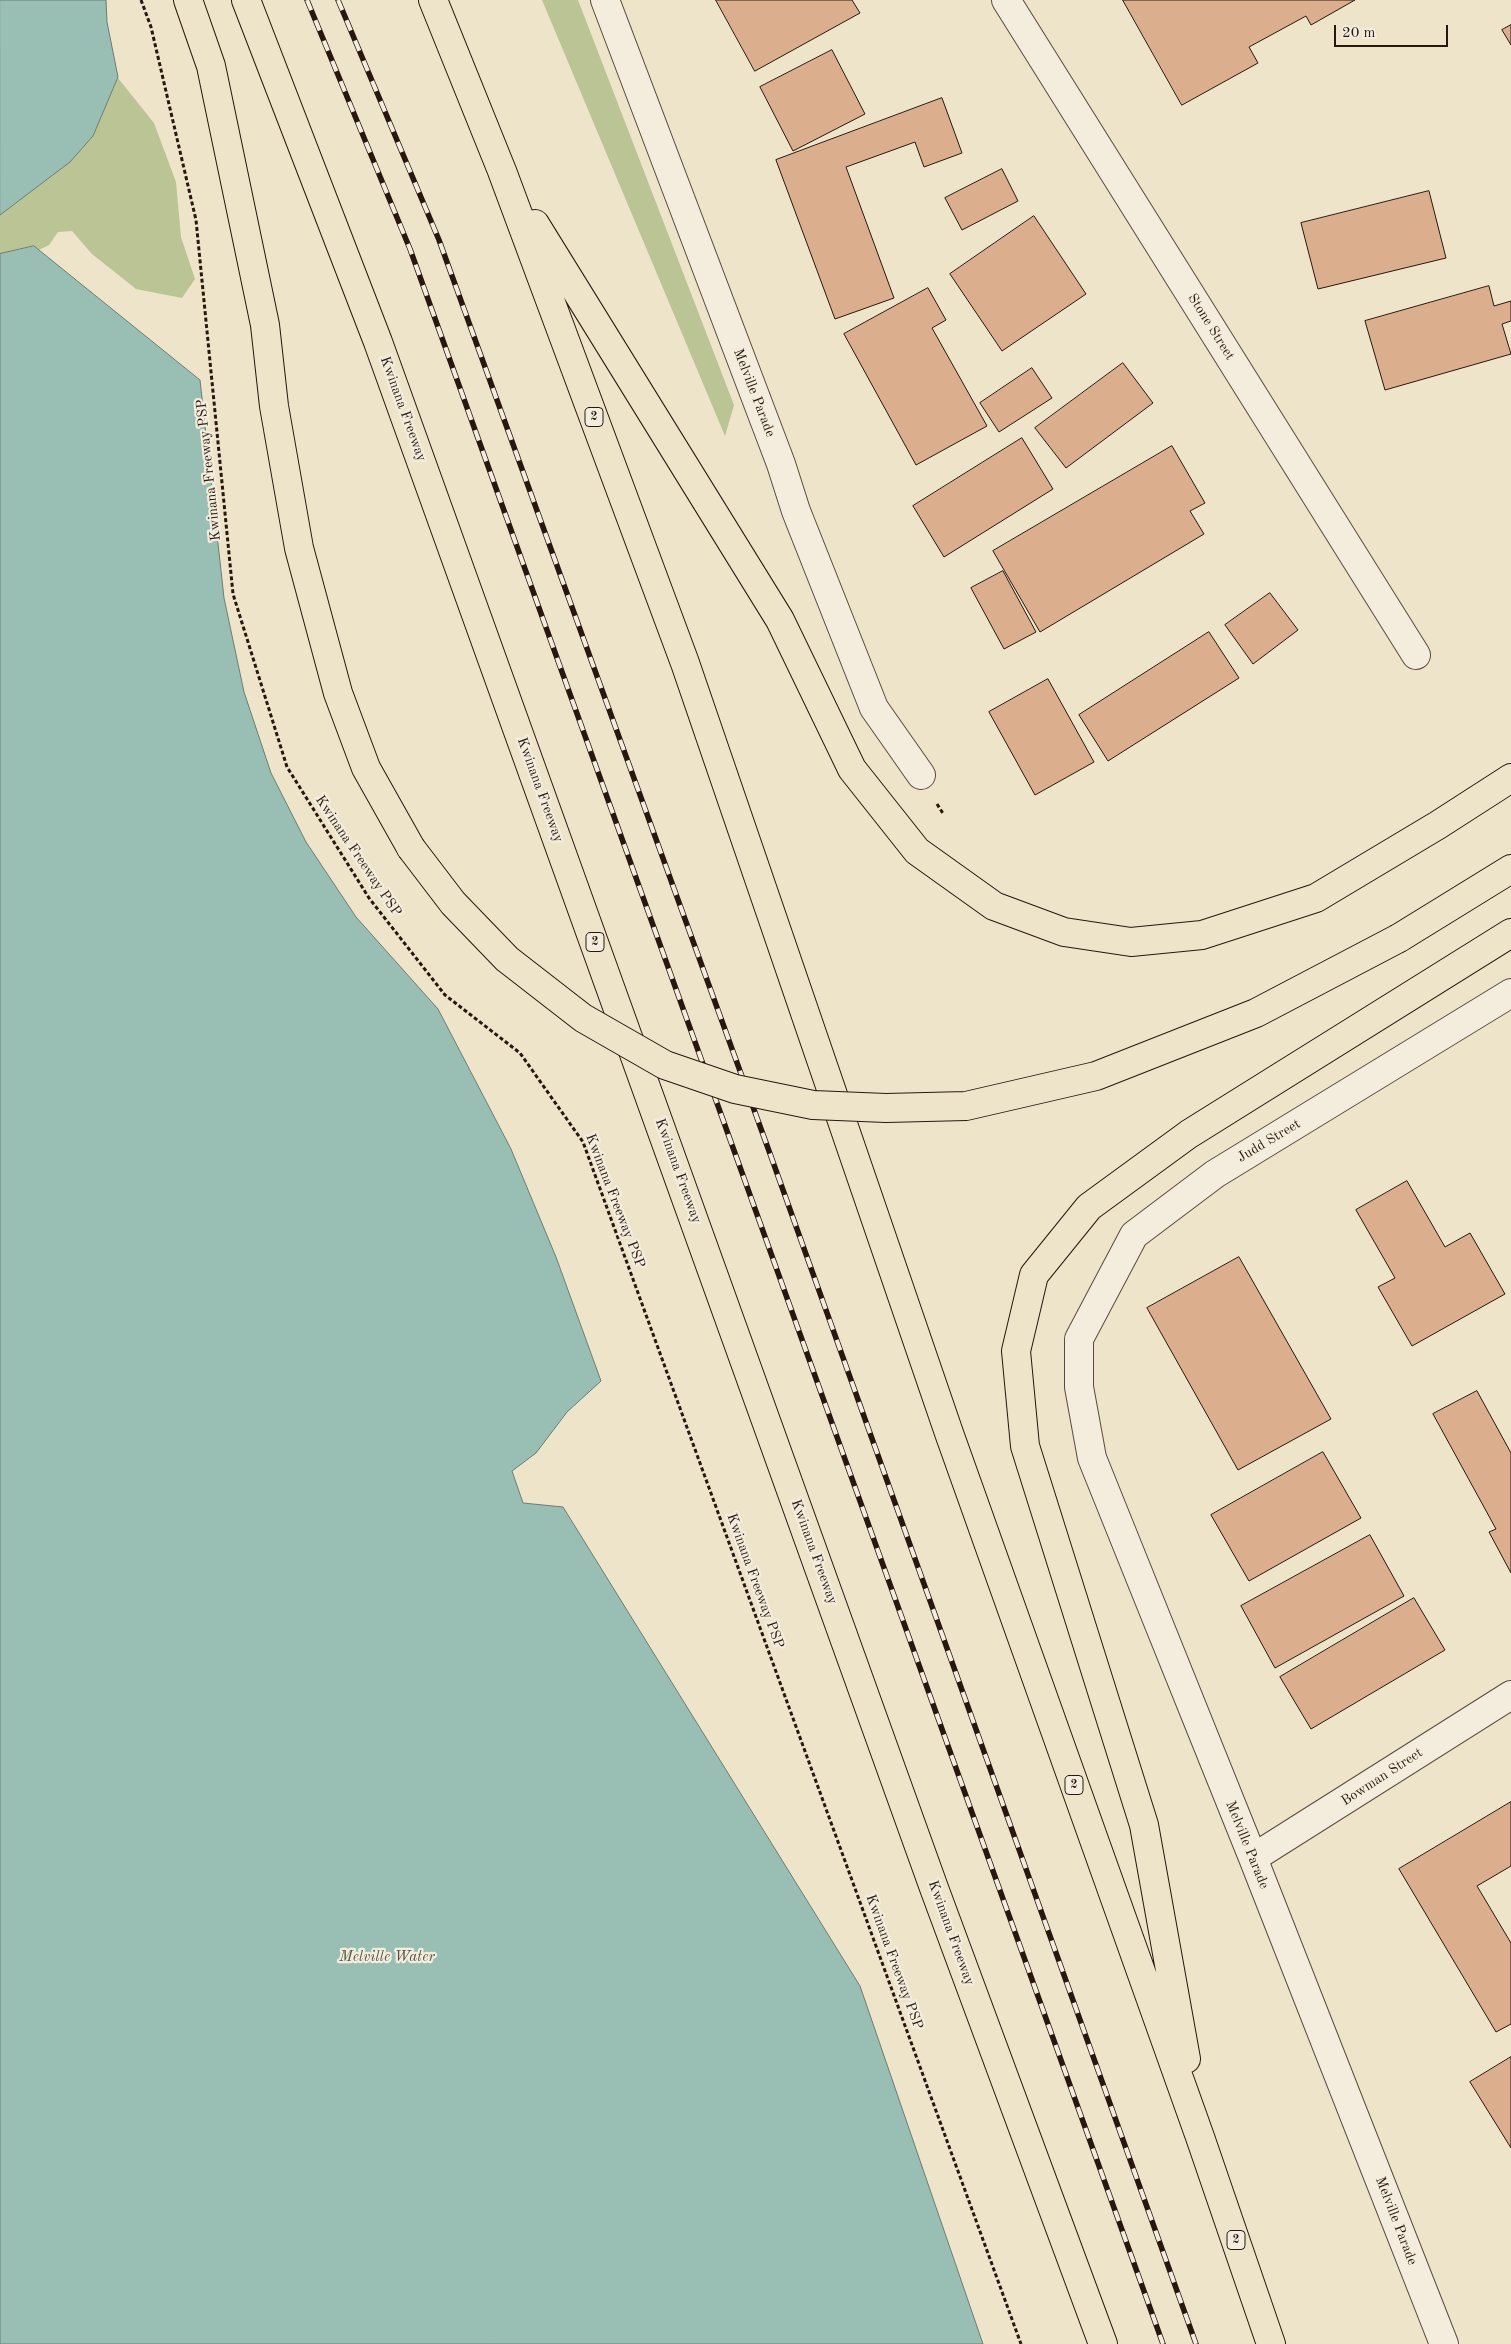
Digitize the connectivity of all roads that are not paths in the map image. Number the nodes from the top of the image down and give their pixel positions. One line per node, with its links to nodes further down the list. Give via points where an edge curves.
1 (188, 0): 10 (highway, bridge, via 212,66 265,325 274,406 298,548 338,693 366,768 411,848 453,903 507,959 583,1018 665,1065 735,1089 814,1105 886,1108 966,1106 1096,1076 1256,1013 1399,938)
2 (246, 0): 17 (highway, Kwinana Freeway / 2, via 378,342 931,1879)
3 (433, 0): 6 (highway, 2)
4 (605, 0): 8 (street, Melville Parade, via 796,512 874,708)
5 (1006, 0): 7 (street, Stone Street)
6 (502, 171): 9 (highway, via 780,620 852,769 917,852 994,906 1064,932 1131,942 1202,935 1316,898); 16 (highway, 2, via 685,663 949,1433)
7 (1416, 655)
8 (921, 775)
9 (1511, 778)
10 (1511, 870)
11 (1511, 933): 16 (highway, via 1189,1134 1089,1207 1034,1275 1016,1351 1025,1446 1144,1825)
12 (1511, 993): 13 (street, Judd Street, via 1215,1174 1134,1235)
13 (1079, 1339): 15 (street, Melville Parade, via 1079,1387 1092,1458)
14 (1511, 1695): 15 (street, Bowman Street)
15 (1253, 1858): 19 (street, Melville Parade)
16 (1200, 2137): 18 (highway, 2)
17 (1103, 2344)
18 (1272, 2344)
19 (1444, 2344)

